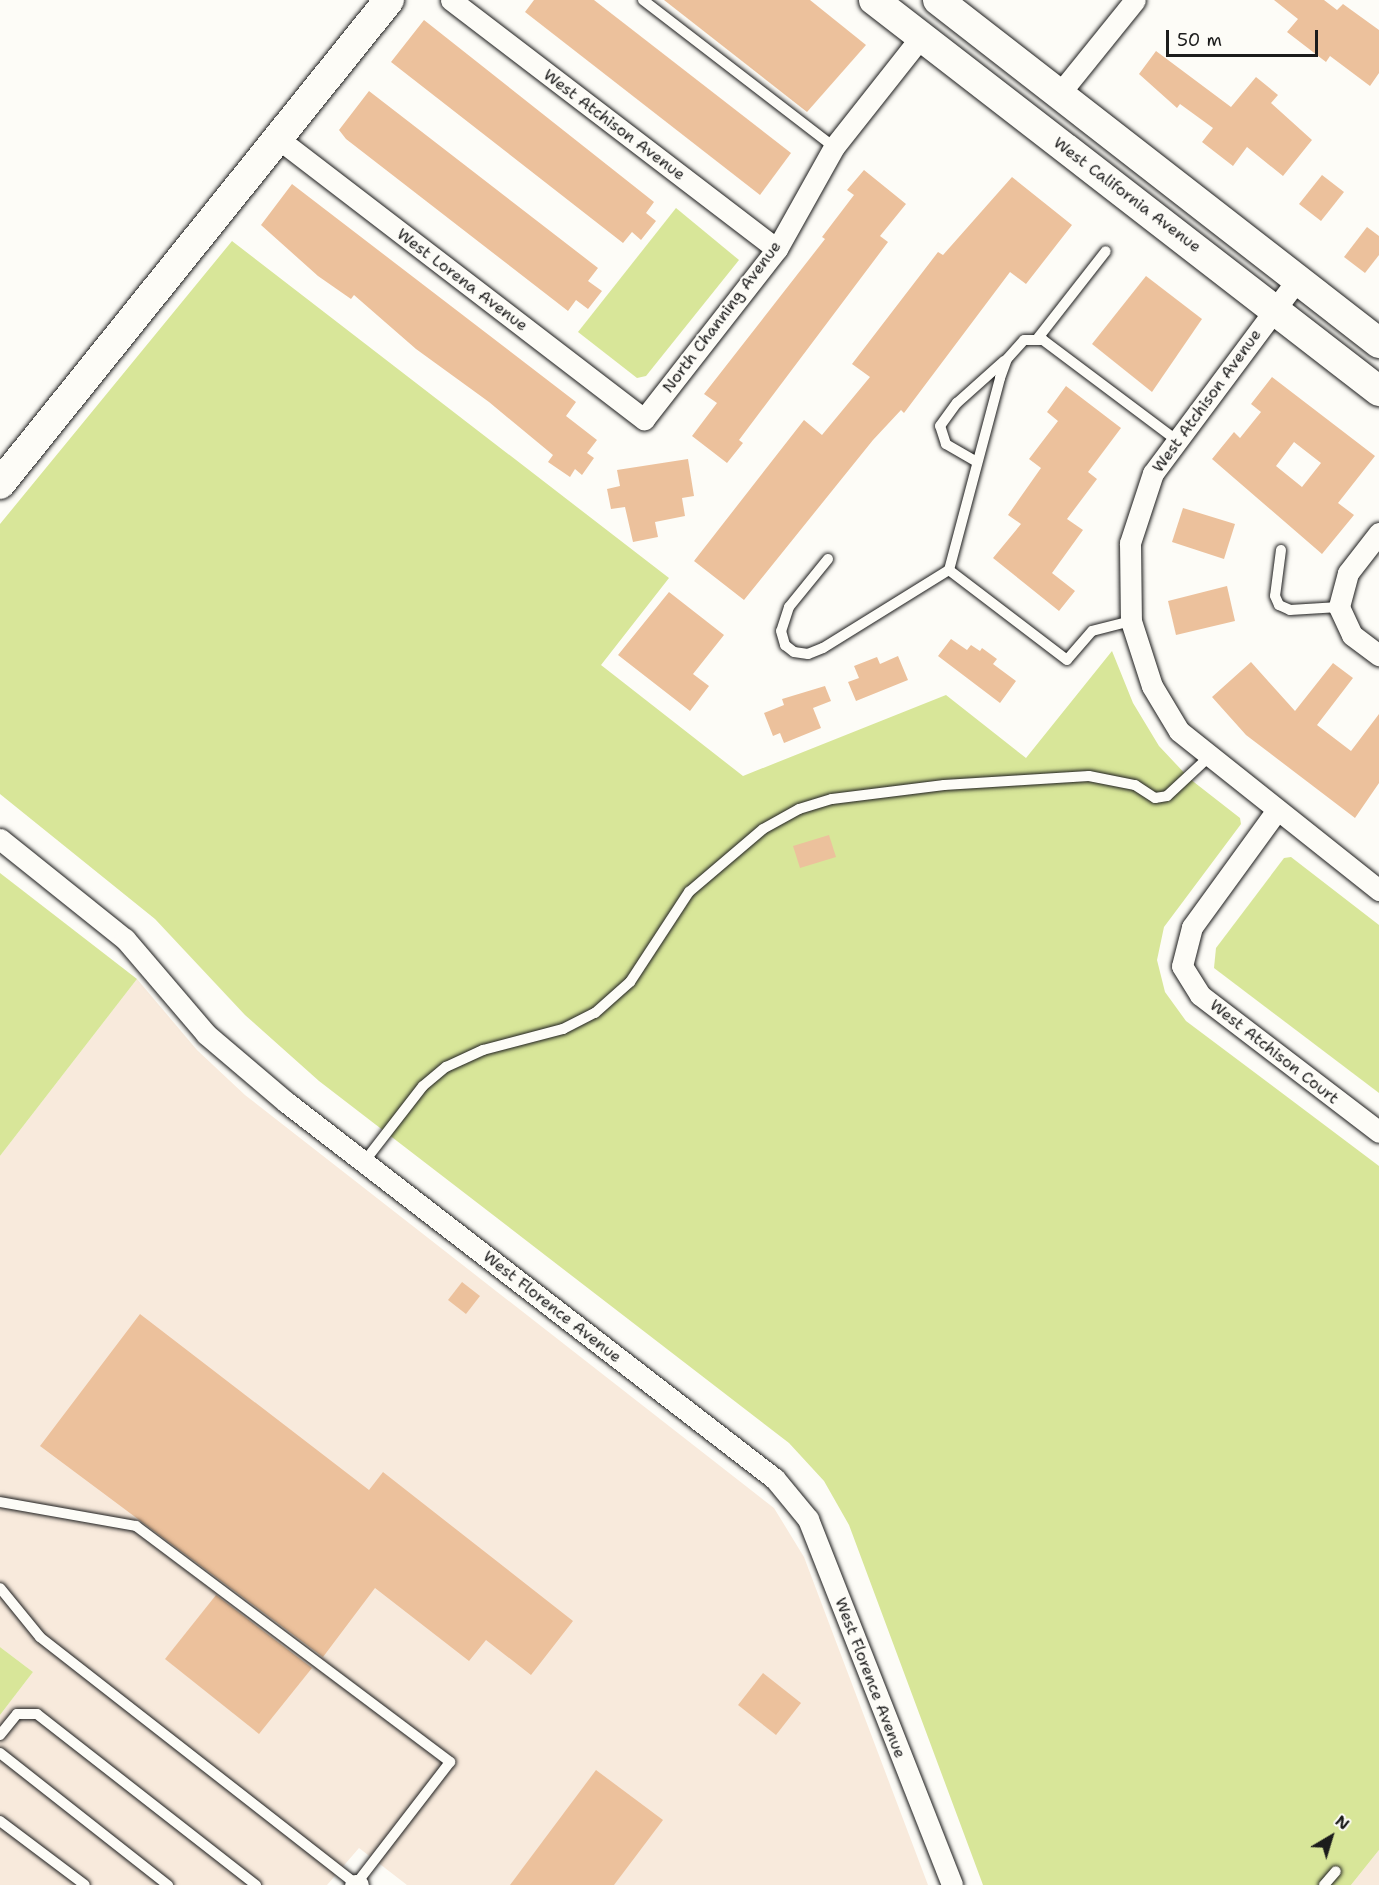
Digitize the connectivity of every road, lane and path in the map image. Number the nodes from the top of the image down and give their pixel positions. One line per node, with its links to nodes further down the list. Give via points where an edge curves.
1 (389, 0): 9 (main road)
2 (451, 0): 11 (street, West Atchison Avenue)
3 (643, 0): 10 (lane)
4 (874, 0): 7 (main road, West California Avenue)
5 (938, 0): 8 (main road)
6 (1135, 0): 8 (street)
7 (921, 37): 8 (main road, via 949,33 1023,90); 10 (street, North Channing Avenue); 14 (main road, West California Avenue)
8 (1060, 93): 13 (main road)
9 (280, 140): 19 (street, West Lorena Avenue); 22 (main road)
10 (834, 147): 11 (street, North Channing Avenue)
11 (777, 249): 19 (street, North Channing Avenue)
12 (1106, 251): 15 (lane)
13 (1298, 280): 14 (street, West Atchison Avenue); 16 (main road)
14 (1275, 309): 18 (main road, West California Avenue); 20 (street, West Atchison Avenue)
15 (1038, 338): 17 (lane, via 1024,340); 20 (lane)
16 (1379, 343)
17 (1006, 359): 21 (lane); 21 (lane, via 957,403 940,426 946,444)
18 (1379, 391)
19 (644, 419)
20 (1176, 439): 28 (street, West Atchison Avenue, via 1153,473 1130,543)
21 (977, 462): 26 (lane)
22 (0, 484)
23 (1379, 532): 27 (street, via 1348,573)
24 (1281, 550): 27 (lane, via 1275,596 1279,605 1290,610)
25 (828, 559): 26 (lane, via 789,607 781,631 785,645 794,652 808,654 823,648)
26 (949, 570): 28 (lane, via 1067,660 1092,631)
27 (1339, 607): 29 (street, via 1352,635)
28 (1131, 621): 30 (street, West Atchison Avenue, via 1152,686 1179,731)
29 (1379, 655)
30 (1209, 757): 31 (street, West Atchison Avenue); 35 (lane, via 1167,796 1155,798 1135,785 1089,776 944,785 832,799 799,809 763,829 689,892 630,982 601,1008 563,1029 483,1050 446,1067 423,1086)
31 (1277, 810): 33 (street, West Atchison Avenue); 34 (street, West Atchison Court, via 1192,927 1182,966 1200,995)
32 (0, 839): 35 (street, West Florence Avenue, via 125,939 206,1035)
33 (1379, 890)
34 (1379, 1132)
35 (364, 1162): 46 (street, West Florence Avenue, via 775,1479 808,1519)
36 (0, 1502): 45 (lane, via 136,1526 450,1762)
37 (0, 1588): 45 (lane, via 40,1637)
38 (0, 1735): 44 (lane, via 17,1714 37,1714)
39 (0, 1754): 43 (lane)
40 (0, 1821): 42 (lane)
41 (1336, 1871): 47 (lane)
42 (85, 1885)
43 (168, 1885)
44 (256, 1885)
45 (356, 1885)
46 (952, 1885)
47 (1324, 1885)

